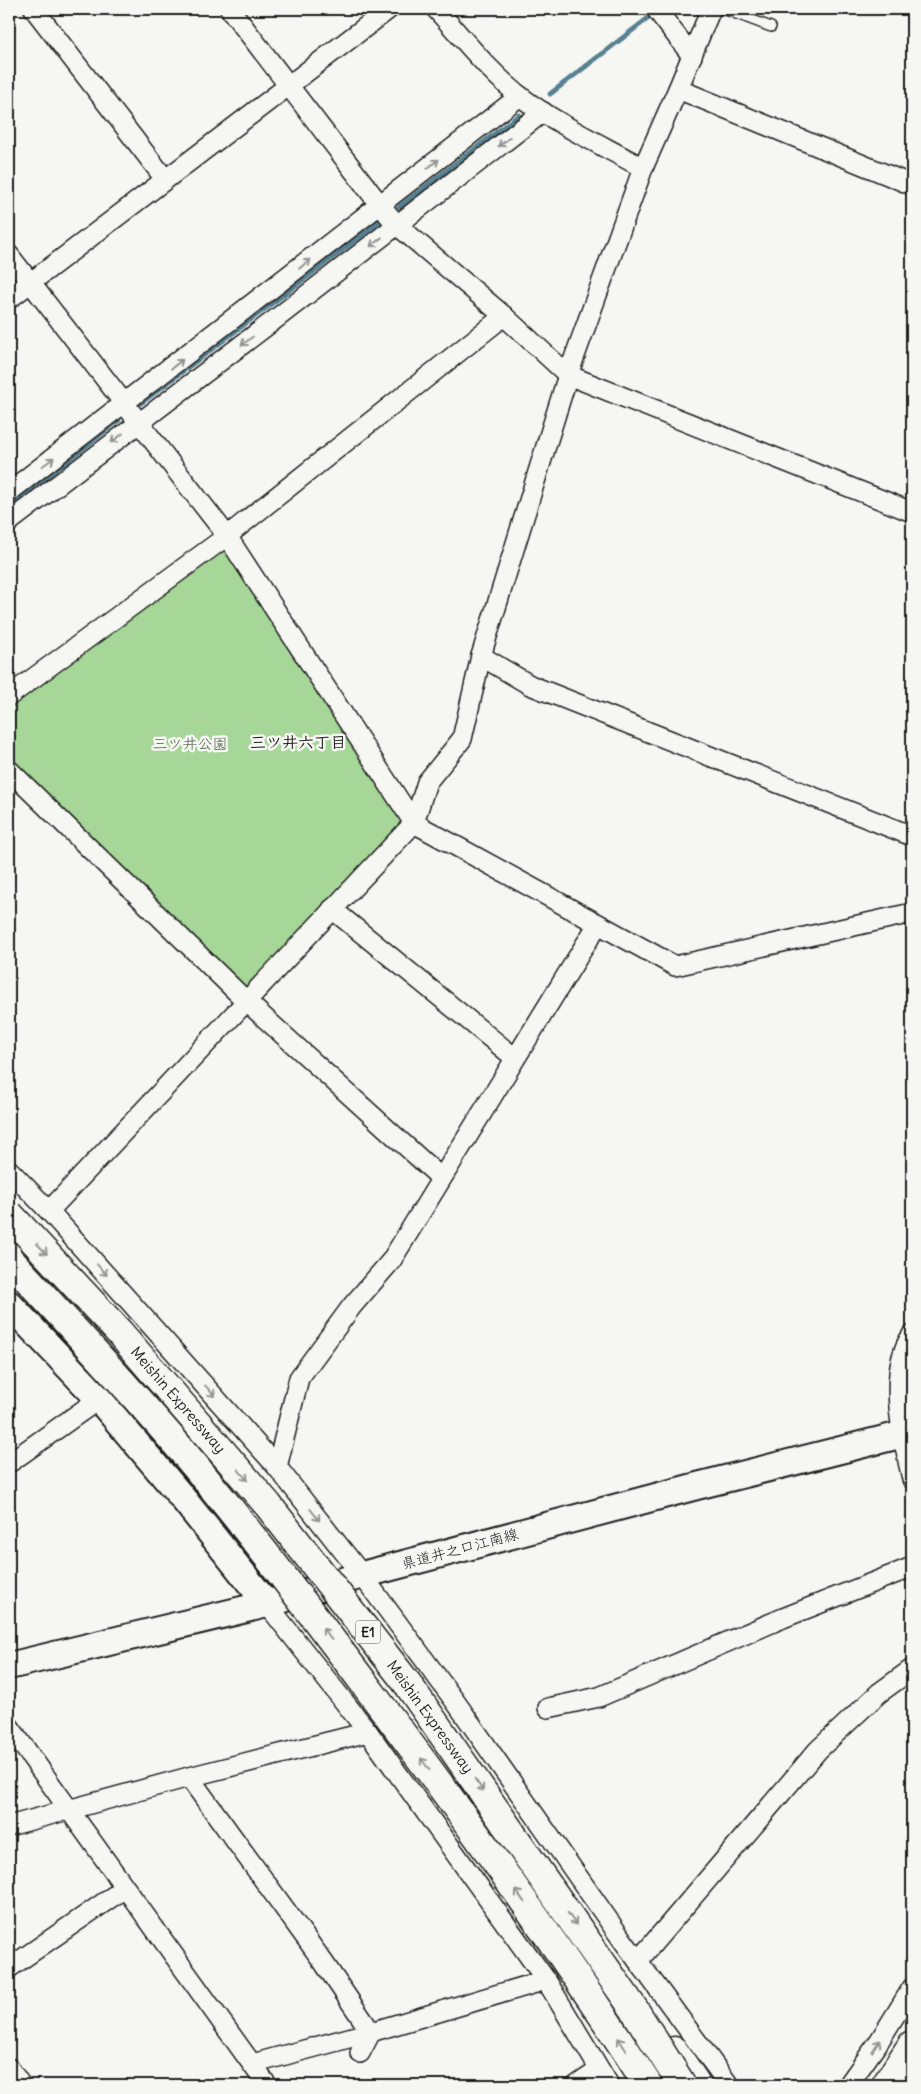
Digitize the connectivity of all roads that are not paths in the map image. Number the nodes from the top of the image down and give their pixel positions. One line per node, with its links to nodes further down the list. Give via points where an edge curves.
1 (34, 9): 15 (street)
2 (230, 9): 10 (street)
3 (389, 9): 10 (street)
4 (436, 9): 12 (street)
5 (656, 9): 9 (street)
6 (711, 9): 9 (street)
7 (723, 9): 8 (lane)
8 (771, 27)
9 (692, 56): 11 (street)
10 (289, 85): 15 (street); 17 (street)
11 (678, 89): 14 (street); 16 (street)
12 (520, 96): 13 (street); 17 (street, one-way to 12)
13 (543, 112): 14 (street); 18 (street, one-way to 18)
14 (643, 168): 23 (street)
15 (165, 179): 20 (street)
16 (912, 185)
17 (380, 206): 18 (street); 24 (street, one-way to 17)
18 (397, 225): 22 (street); 25 (street, one-way to 25)
19 (9, 255): 20 (street)
20 (30, 283): 21 (street); 24 (street)
21 (9, 299)
22 (504, 316): 23 (street); 29 (street)
23 (568, 375): 27 (street); 30 (street)
24 (124, 404): 25 (street); 26 (street, one-way to 24)
25 (138, 422): 28 (street, one-way to 28); 29 (street)
26 (9, 492)
27 (912, 512)
28 (9, 522)
29 (227, 536): 31 (street); 33 (street)
30 (481, 656): 33 (street, via 462,739 427,782); 34 (street, via 530,685)
31 (9, 696)
32 (9, 770): 38 (street)
33 (414, 823): 35 (street); 37 (street)
34 (912, 836)
35 (332, 909): 38 (street); 39 (street)
36 (912, 913): 37 (street, via 675,966)
37 (598, 924): 39 (street)
38 (246, 1001): 41 (street); 42 (street)
39 (515, 1058): 41 (street)
40 (9, 1170): 42 (street)
41 (442, 1178): 50 (street, via 391,1261 352,1306 299,1378)
42 (49, 1211): 50 (street, one-way to 50)
43 (9, 1214): 68 (highway, Meishin Expressway / E1, one-way to 68, bridge, via 119,1332 268,1505 407,1683)
44 (9, 1258): 79 (highway, Meishin Expressway / E1, one-way to 44, bridge, via 604,2016 469,1824 282,1574 194,1465)
45 (9, 1304): 47 (main road)
46 (912, 1335): 48 (street, via 900,1367 898,1408)
47 (99, 1399): 49 (street); 54 (main road)
48 (907, 1433): 51 (street); 53 (main road, 県道井之口江南線)
49 (9, 1463)
50 (277, 1467): 53 (street, one-way to 53)
51 (912, 1479)
52 (912, 1567): 57 (street, via 783,1618 600,1697)
53 (362, 1575): 54 (main road, 県道井之口江南線); 64 (street)
54 (267, 1604): 55 (main road, 県道井之口江南線); 59 (street)
55 (9, 1666)
56 (912, 1669): 64 (street, via 879,1693 818,1750)
57 (548, 1708)
58 (9, 1726): 61 (street)
59 (368, 1732): 60 (street); 66 (street)
60 (189, 1777): 61 (street); 69 (street)
61 (70, 1810): 62 (street); 63 (street)
62 (9, 1826)
63 (125, 1888): 65 (street); 72 (street)
64 (638, 1961): 82 (street)
65 (9, 1968)
66 (546, 1980): 69 (street); 75 (street)
67 (912, 1988): 83 (street, one-way to 67)
68 (634, 2009): 80 (highway, Meishin Expressway / E1, bridge); 81 (highway, via 658,2029)
69 (371, 2032): 71 (street); 72 (street)
70 (912, 2045): 84 (highway)
71 (360, 2052)
72 (252, 2064): 77 (street)
73 (9, 2068): 76 (street)
74 (912, 2076): 85 (highway)
75 (604, 2078): 78 (street)
76 (21, 2085)
77 (267, 2085)
78 (577, 2085)
79 (648, 2085)
80 (682, 2085)
81 (697, 2085)
82 (729, 2085)
83 (848, 2085)
84 (886, 2085)
85 (906, 2085)

